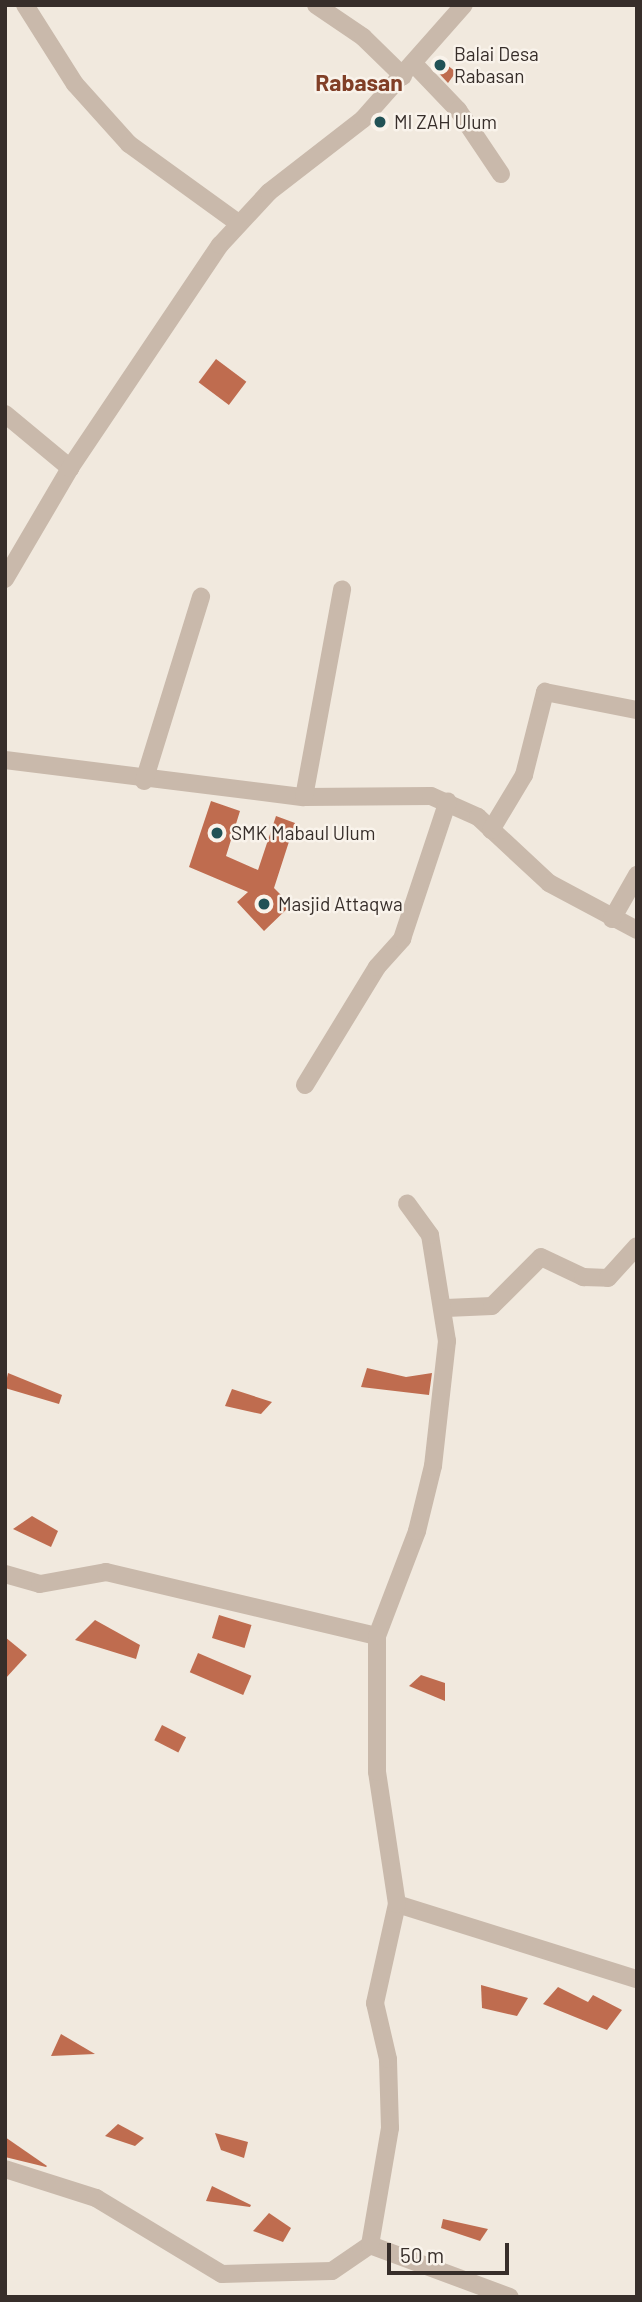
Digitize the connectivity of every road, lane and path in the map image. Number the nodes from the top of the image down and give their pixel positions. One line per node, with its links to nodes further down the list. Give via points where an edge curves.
1 (25, 5): 6 (street, via 75,84 129,144)
2 (316, 5): 4 (street)
3 (464, 5): 4 (street)
4 (408, 70): 5 (street, via 458,110); 6 (street, via 363,119)
5 (501, 174)
6 (238, 223): 8 (street)
7 (5, 414): 8 (street)
8 (69, 468): 9 (street)
9 (5, 579)
10 (342, 589): 15 (street)
11 (201, 597): 14 (street)
12 (637, 710): 17 (street, via 545,692 524,775)
13 (5, 760): 14 (street)
14 (144, 781): 15 (street)
15 (304, 797): 16 (street, via 396,792)
16 (448, 801): 17 (street); 21 (street, via 402,939 377,967)
17 (491, 830): 19 (street, via 549,883)
18 (637, 874): 19 (street)
19 (612, 919): 20 (street)
20 (637, 930)
21 (305, 1085)
22 (407, 1203): 24 (street, via 430,1235)
23 (637, 1246): 24 (street, via 608,1278 583,1277 541,1257 492,1306)
24 (446, 1308): 26 (street, via 433,1466 417,1531)
25 (5, 1574): 26 (street, via 40,1584 106,1572)
26 (377, 1636): 27 (street, via 377,1772)
27 (397, 1904): 28 (street); 30 (street, via 375,2003 388,2064 390,2128)
28 (637, 1979)
29 (5, 2169): 30 (street, via 96,2197 222,2274 332,2271)
30 (370, 2245): 31 (street)
31 (510, 2297)

